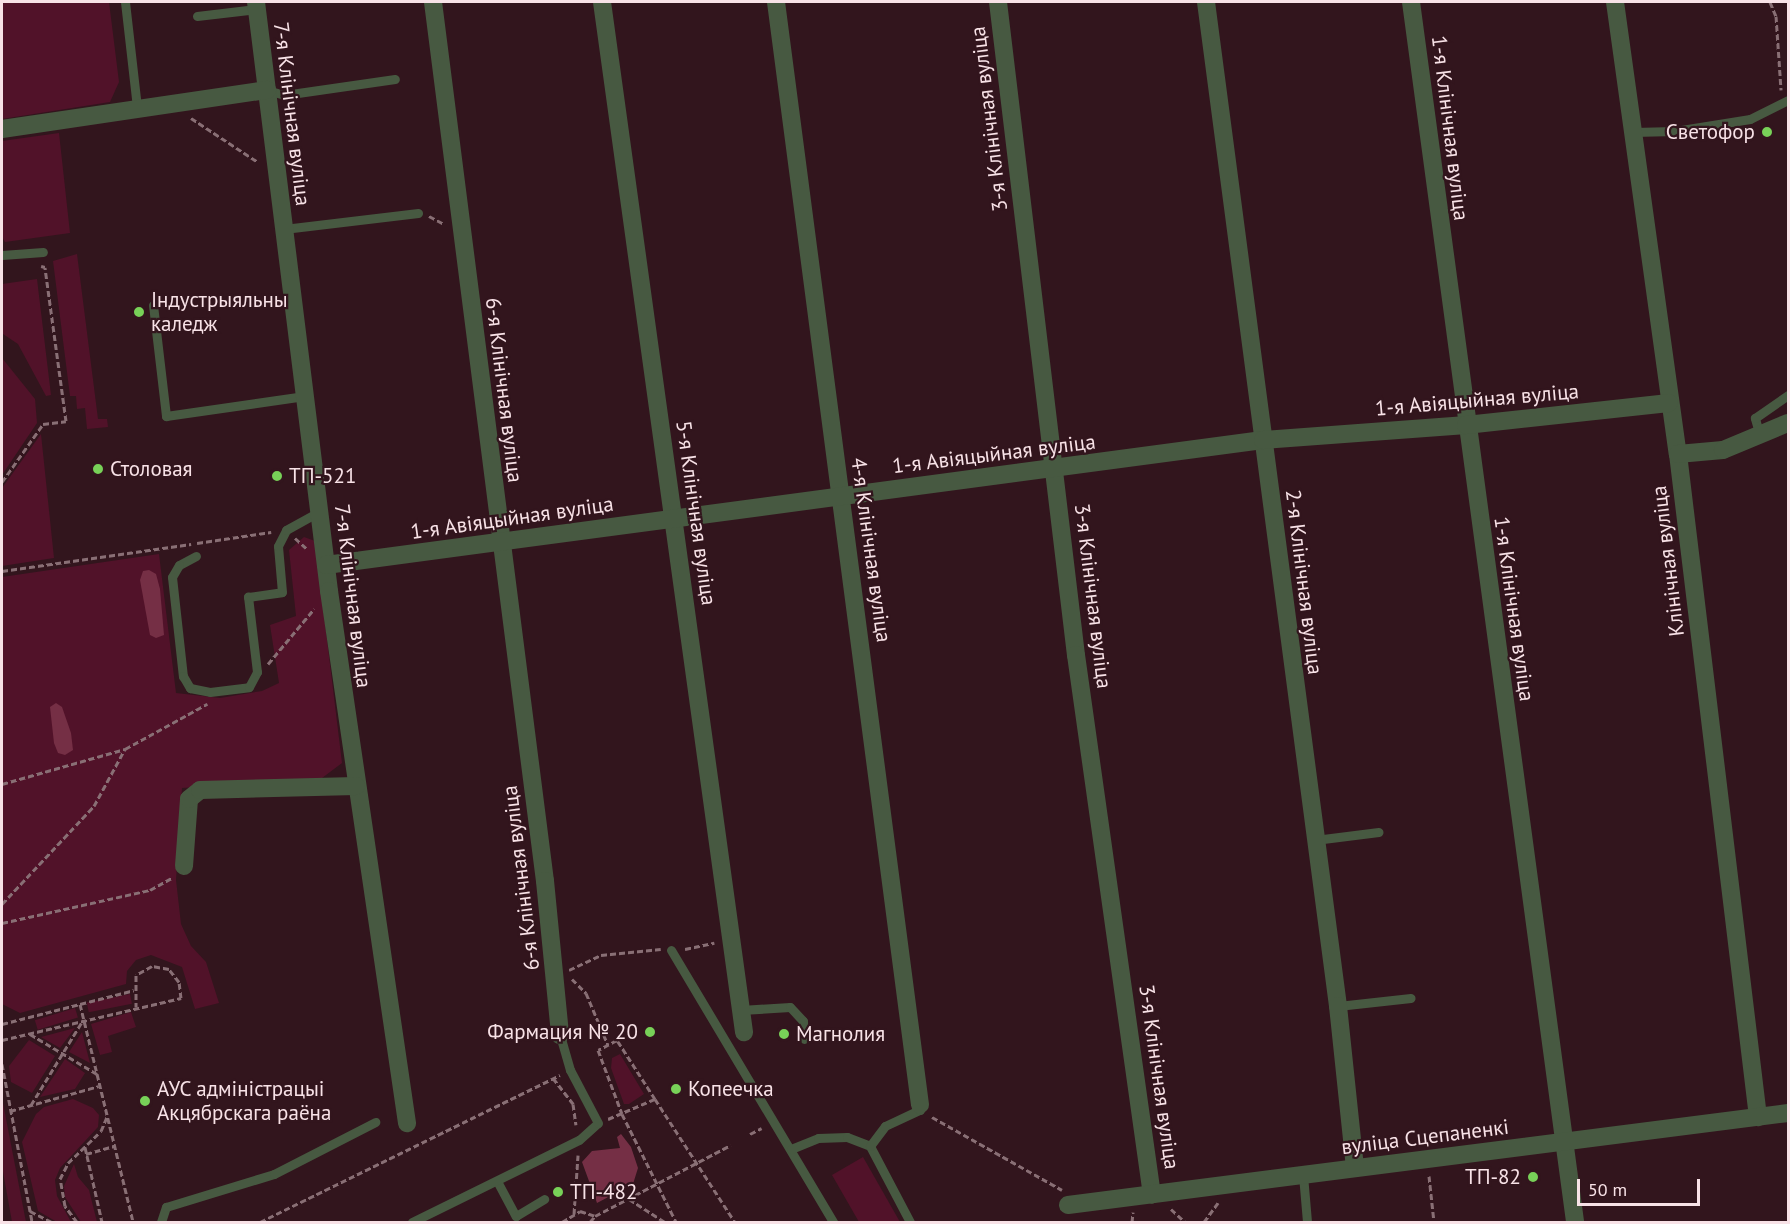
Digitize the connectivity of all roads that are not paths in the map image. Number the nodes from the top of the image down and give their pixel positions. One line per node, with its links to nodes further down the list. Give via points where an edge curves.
1 (125, 2): 14 (lane)
2 (433, 2): 34 (street, 6-я Клінічная вуліца)
3 (602, 2): 33 (street, 5-я Клінічная вуліца)
4 (776, 2): 31 (street, 4-я Клінічная вуліца)
5 (998, 2): 30 (street, 3-я Клінічная вуліца)
6 (1206, 2): 28 (street, 2-я Клінічная вуліца)
7 (1411, 2): 26 (street, 1-я Клінічная вуліца)
8 (1615, 2): 16 (street, Клінічная вуліца)
9 (256, 5): 10 (lane); 12 (street, 7-я Клінічная вуліца)
10 (197, 16)
11 (394, 79): 12 (lane, via 284,95)
12 (267, 90): 14 (street); 18 (street, 7-я Клінічная вуліца)
13 (1785, 102): 16 (lane, via 1750,119 1675,131)
14 (137, 108): 15 (street)
15 (2, 129)
16 (1633, 132): 24 (street, Клінічная вуліца)
17 (418, 213): 18 (lane)
18 (284, 229): 23 (street, 7-я Клінічная вуліца)
19 (43, 252): 20 (lane)
20 (2, 255)
21 (153, 305): 23 (lane, via 166,416)
22 (1788, 395): 27 (lane, via 1755,418)
23 (305, 396): 32 (street, 7-я Клінічная вуліца)
24 (1669, 403): 26 (street, 1-я Авіяцыйная вуліца); 29 (street, Клінічная вуліца)
25 (1788, 423): 27 (street)
26 (1466, 425): 28 (street, 1-я Авіяцыйная вуліца); 53 (street, 1-я Клінічная вуліца)
27 (1760, 436): 29 (street, via 1724,450)
28 (1263, 440): 30 (street, 1-я Авіяцыйная вуліца); 39 (street, 2-я Клінічная вуліца)
29 (1678, 454): 50 (street, Клінічная вуліца)
30 (1054, 470): 31 (street, 1-я Авіяцыйная вуліца); 59 (street, 3-я Клінічная вуліца, via 1076,655)
31 (841, 496): 33 (street, 1-я Авіяцыйная вуліца); 48 (street, 4-я Клінічная вуліца)
32 (319, 512): 35 (lane, via 286,530 278,546 282,592 248,597 257,672 249,687 210,692 190,688 183,676 172,577 179,565); 36 (street, 7-я Клінічная вуліца)
33 (673, 519): 34 (street, 1-я Авіяцыйная вуліца); 44 (street, 5-я Клінічная вуліца)
34 (501, 543): 36 (street, 1-я Авіяцыйная вуліца); 46 (street, 6-я Клінічная вуліца, via 545,881)
35 (196, 556)
36 (326, 565): 37 (street, 7-я Клінічная вуліца)
37 (356, 786): 40 (street, via 200,790 189,799); 52 (street, 7-я Клінічная вуліца)
38 (1379, 832): 39 (lane)
39 (1315, 840): 43 (street, 2-я Клінічная вуліца)
40 (184, 866)
41 (671, 950): 55 (lane)
42 (1411, 998): 43 (lane)
43 (1338, 1006): 56 (street, 2-я Клінічная вуліца)
44 (741, 1010): 45 (street, 5-я Клінічная вуліца); 47 (lane, via 790,1007 803,1021)
45 (744, 1032)
46 (560, 1035): 58 (lane, via 570,1070 598,1124 579,1140)
47 (804, 1040)
48 (920, 1108): 54 (lane, via 885,1126)
49 (1788, 1113): 50 (street, вуліца Сцепаненкі)
50 (1758, 1117): 53 (street, вуліца Сцепаненкі)
51 (375, 1122): 62 (lane, via 274,1174 166,1207)
52 (407, 1123)
53 (1565, 1141): 56 (street, вуліца Сцепаненкі); 67 (street, 1-я Клінічная вуліца)
54 (870, 1146): 55 (lane, via 837,1137 818,1138); 65 (lane)
55 (791, 1149): 64 (lane)
56 (1355, 1168): 57 (street, вуліца Сцепаненкі)
57 (1303, 1175): 59 (street, вуліца Сцепаненкі); 66 (lane)
58 (496, 1181): 60 (lane, via 516,1216); 63 (lane)
59 (1152, 1194): 61 (street, вуліца Сцепаненкі)
60 (544, 1199)
61 (1068, 1205)
62 (161, 1222)
63 (412, 1222)
64 (833, 1222)
65 (909, 1222)
66 (1307, 1222)
67 (1575, 1222)

